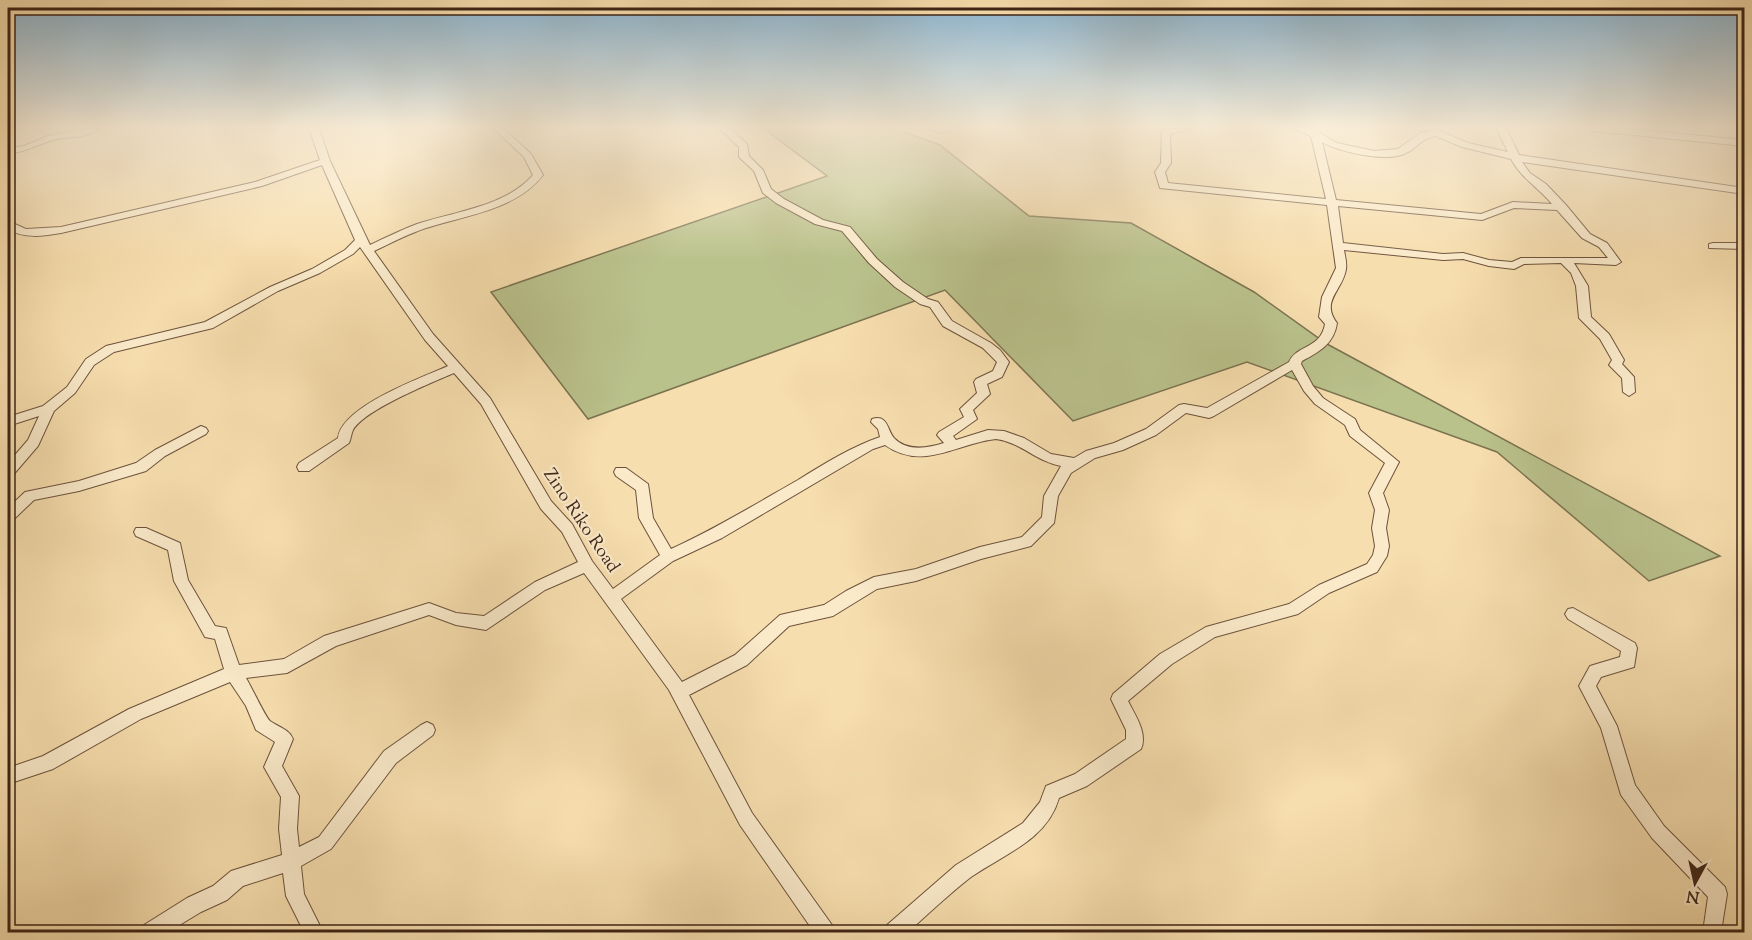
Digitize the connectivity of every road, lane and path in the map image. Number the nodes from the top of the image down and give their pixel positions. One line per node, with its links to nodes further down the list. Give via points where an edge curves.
1 (294, 172): 12 (street, via 258,184 61,230 35,233 14,230)
2 (331, 172): 13 (street, Zino Riko Road)
3 (536, 172): 13 (street, via 532,183 516,195)
4 (759, 172): 26 (street, via 767,191 819,222 846,229 856,245 884,271 925,303 934,305 946,324 998,352 1003,362 999,374 980,382 984,394 966,409 971,419 944,435)
5 (1160, 172): 10 (street, via 1164,186)
6 (1325, 172): 10 (street)
7 (1525, 172): 11 (street)
8 (1612, 172): 9 (street)
9 (1744, 191)
10 (1332, 203): 11 (street, via 1482,217 1513,205); 14 (street)
11 (1562, 207): 17 (street, via 1586,236 1603,244 1616,262)
12 (8, 224)
13 (364, 245): 19 (street, Zino Riko Road); 21 (street, via 209,325 110,349 90,362 70,390)
14 (1339, 246): 17 (street, via 1463,256 1514,266 1521,261); 18 (street, via 1341,268 1325,298 1325,317 1331,330 1320,346 1296,359)
15 (1713, 246): 16 (street)
16 (1744, 246)
17 (1564, 260): 20 (street, via 1583,283 1585,318 1605,337 1618,360 1615,365 1628,377)
18 (1295, 364): 27 (street, via 1209,413 1184,408 1151,432); 45 (street, via 1319,401 1350,422 1354,433 1392,462 1376,493 1382,510 1380,556 1372,568 1324,589 1293,609 1211,632 1166,659 1119,699 1134,730 1135,743 1081,780 1052,792 1051,803 1021,836 964,872)
19 (454, 368): 28 (street, via 354,421 345,431 344,440); 34 (street, Zino Riko Road, via 486,401 546,505 567,528)
20 (1629, 392)
21 (48, 409): 22 (street); 29 (street, via 43,428 27,453)
22 (8, 421)
23 (877, 422): 25 (street)
24 (201, 431): 31 (street, via 141,467 30,496)
25 (887, 439): 26 (street, via 911,452 938,452); 33 (street)
26 (954, 446): 27 (street, via 990,434 1015,439 1048,458)
27 (1075, 463): 38 (street, via 1061,476 1051,495 1049,519 1026,542 916,575 874,583 828,611 785,620 741,660)
28 (304, 467)
29 (8, 471)
30 (621, 472): 33 (street, via 643,488 646,518)
31 (8, 516)
32 (141, 532): 37 (street, via 176,547 181,581 210,632 221,633)
33 (668, 557): 35 (street)
34 (587, 565): 35 (street, Zino Riko Road); 37 (street, via 540,586 486,623 456,619 429,609 330,641 286,666)
35 (611, 598): 38 (street, Zino Riko Road)
36 (1573, 614): 46 (street, via 1629,648 1628,662 1596,671 1587,686 1609,726 1627,789 1658,832 1718,894)
37 (233, 673): 40 (street, via 135,714 47,763); 41 (street, via 262,724 285,739 273,766 290,796)
38 (679, 692): 44 (street, Zino Riko Road, via 746,819)
39 (427, 730): 41 (street, via 390,757 325,843)
40 (8, 776)
41 (291, 861): 42 (street, via 238,878 220,893); 43 (street, via 295,897)
42 (151, 933)
43 (314, 933)
44 (825, 933)
45 (894, 933)
46 (1712, 933)

